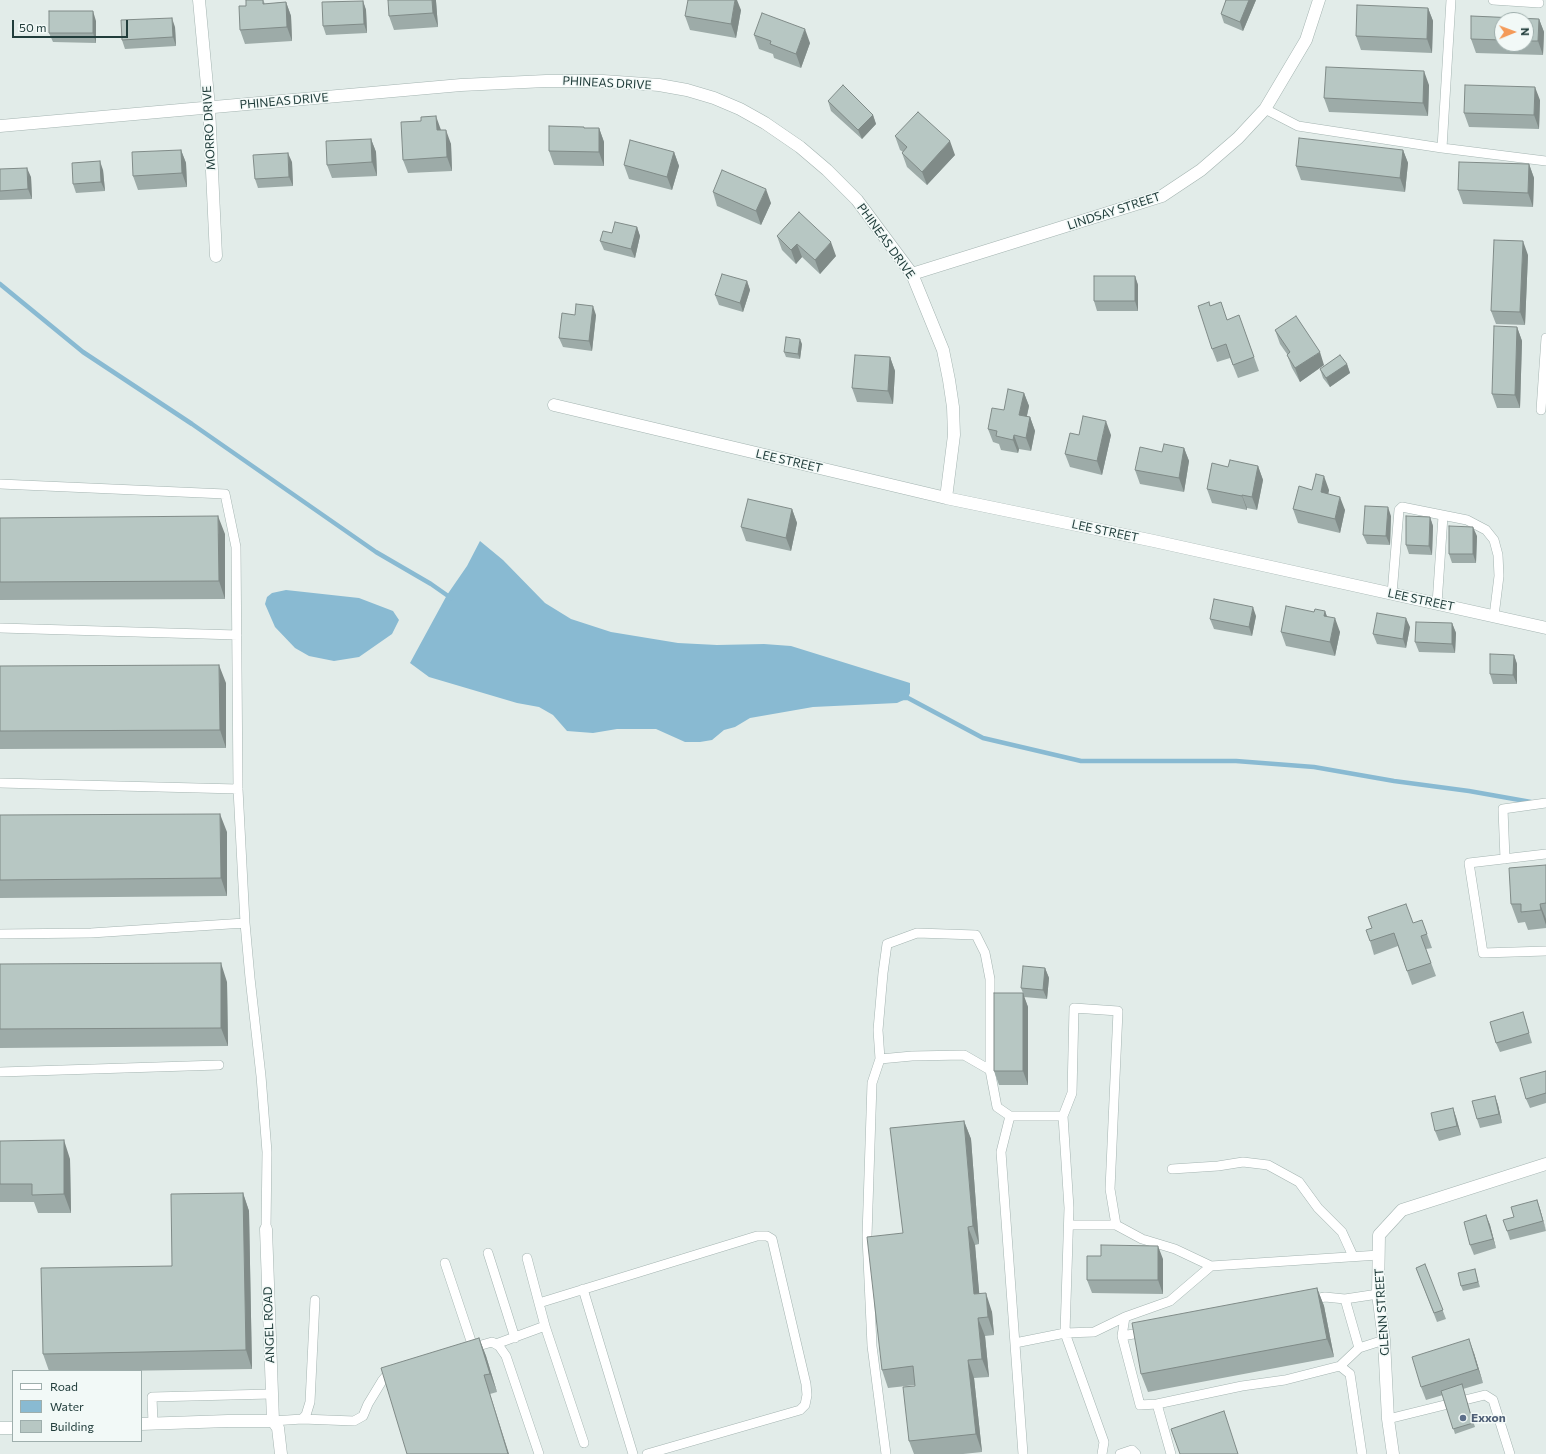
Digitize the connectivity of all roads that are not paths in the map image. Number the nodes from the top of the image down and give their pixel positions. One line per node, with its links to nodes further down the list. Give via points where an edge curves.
1 (199, 0): 6 (street, MORRO DRIVE)
2 (1319, 0): 7 (street, LINDSAY STREET, via 1306,40)
3 (1452, 0): 9 (lane)
4 (1493, 0): 5 (lane)
5 (1539, 3)
6 (209, 107): 8 (street, PHINEAS DRIVE); 11 (street, MORRO DRIVE); 12 (street, PHINEAS DRIVE, via 546,80 603,81 687,90 740,109 800,147 857,200)
7 (1265, 109): 9 (lane, via 1298,126); 12 (street, LINDSAY STREET, via 1238,138 1201,170 1162,196)
8 (0, 126)
9 (1442, 148): 10 (lane)
10 (1546, 161)
11 (216, 256)
12 (912, 274): 18 (street, PHINEAS DRIVE, via 943,350 949,380 954,435)
13 (1546, 335): 14 (lane)
14 (1546, 338): 16 (lane)
15 (554, 404): 18 (street, LEE STREET)
16 (1541, 410)
17 (0, 484): 25 (lane, via 225,494 236,547)
18 (946, 498): 20 (street, LEE STREET)
19 (1443, 516): 20 (lane, via 1402,507 1399,510); 21 (lane); 22 (lane, via 1467,520 1486,530 1494,540 1499,576)
20 (1392, 594): 21 (street, LEE STREET)
21 (1437, 604): 22 (street, LEE STREET)
22 (1494, 616): 24 (street, LEE STREET)
23 (0, 628): 25 (lane)
24 (1546, 628)
25 (237, 635): 27 (lane)
26 (0, 783): 27 (lane)
27 (238, 789): 31 (lane)
28 (1546, 803): 30 (lane, via 1503,809)
29 (1546, 854): 30 (lane)
30 (1505, 859): 33 (lane, via 1469,862 1483,953)
31 (246, 923): 32 (lane, via 91,933); 44 (lane, via 267,1152)
32 (0, 934)
33 (1546, 951)
34 (880, 1059): 36 (lane, via 964,1055); 36 (lane, via 878,1030 887,944 917,934 976,935 985,953 990,980); 83 (lane, via 872,1083 867,1236 872,1346)
35 (218, 1065): 37 (lane)
36 (990, 1070): 38 (lane, via 997,1107)
37 (0, 1072)
38 (1010, 1116): 39 (lane); 64 (lane, via 1001,1152)
39 (1063, 1116): 42 (lane); 43 (lane, via 1072,1093 1074,1008 1118,1010 1110,1189)
40 (1546, 1164): 46 (street, GLENN STREET, via 1402,1210 1379,1235)
41 (1172, 1169): 47 (lane, via 1244,1162 1268,1165 1299,1182 1318,1208 1342,1232)
42 (1069, 1225): 43 (lane); 60 (lane)
43 (1116, 1225): 50 (lane, via 1142,1239 1175,1249)
44 (266, 1229): 69 (street, ANGEL ROAD)
45 (488, 1253): 62 (lane)
46 (1379, 1255): 47 (lane); 52 (street, GLENN STREET)
47 (1353, 1256): 50 (lane)
48 (527, 1258): 56 (lane)
49 (445, 1263): 65 (lane, via 469,1348 492,1342)
50 (1211, 1266): 57 (lane, via 1170,1301)
51 (583, 1289): 56 (lane); 81 (lane); 82 (lane, via 757,1236 772,1239 806,1384 805,1405 800,1410)
52 (1378, 1294): 53 (lane); 63 (street, GLENN STREET)
53 (1345, 1299): 55 (lane, via 1325,1297); 66 (lane)
54 (315, 1300): 71 (lane, via 310,1402)
55 (1297, 1301)
56 (539, 1303): 58 (lane)
57 (1125, 1316): 60 (lane, via 1094,1332); 61 (lane)
58 (545, 1326): 62 (lane); 78 (lane)
59 (1150, 1330): 61 (lane)
60 (1065, 1333): 64 (lane); 85 (lane, via 1104,1442)
61 (1122, 1336): 70 (lane, via 1140,1405)
62 (515, 1338): 65 (lane)
63 (1384, 1340): 66 (lane); 72 (street, GLENN STREET)
64 (1015, 1343): 84 (lane)
65 (496, 1344): 80 (lane, via 506,1356)
66 (1359, 1348): 67 (lane)
67 (1340, 1366): 70 (lane, via 1285,1380 1242,1386); 89 (lane, via 1350,1374)
68 (405, 1367): 71 (lane, via 387,1375 363,1416 354,1421)
69 (271, 1394): 73 (street, ANGEL ROAD); 75 (lane, via 152,1397)
70 (1157, 1404): 88 (lane)
71 (302, 1419): 73 (lane)
72 (1388, 1419): 90 (street, GLENN STREET); 91 (lane, via 1485,1395 1493,1400)
73 (273, 1421): 75 (street); 79 (street, ANGEL ROAD, via 278,1428)
74 (142, 1424): 75 (street)
75 (153, 1424)
76 (0, 1428): 77 (street)
77 (12, 1428)
78 (584, 1443)
79 (281, 1454)
80 (539, 1454)
81 (633, 1454)
82 (647, 1454)
83 (886, 1454)
84 (1023, 1454)
85 (1102, 1454)
86 (1120, 1454): 87 (lane, via 1132,1450)
87 (1136, 1454)
88 (1171, 1454)
89 (1362, 1454)
90 (1393, 1454)
91 (1510, 1454)

